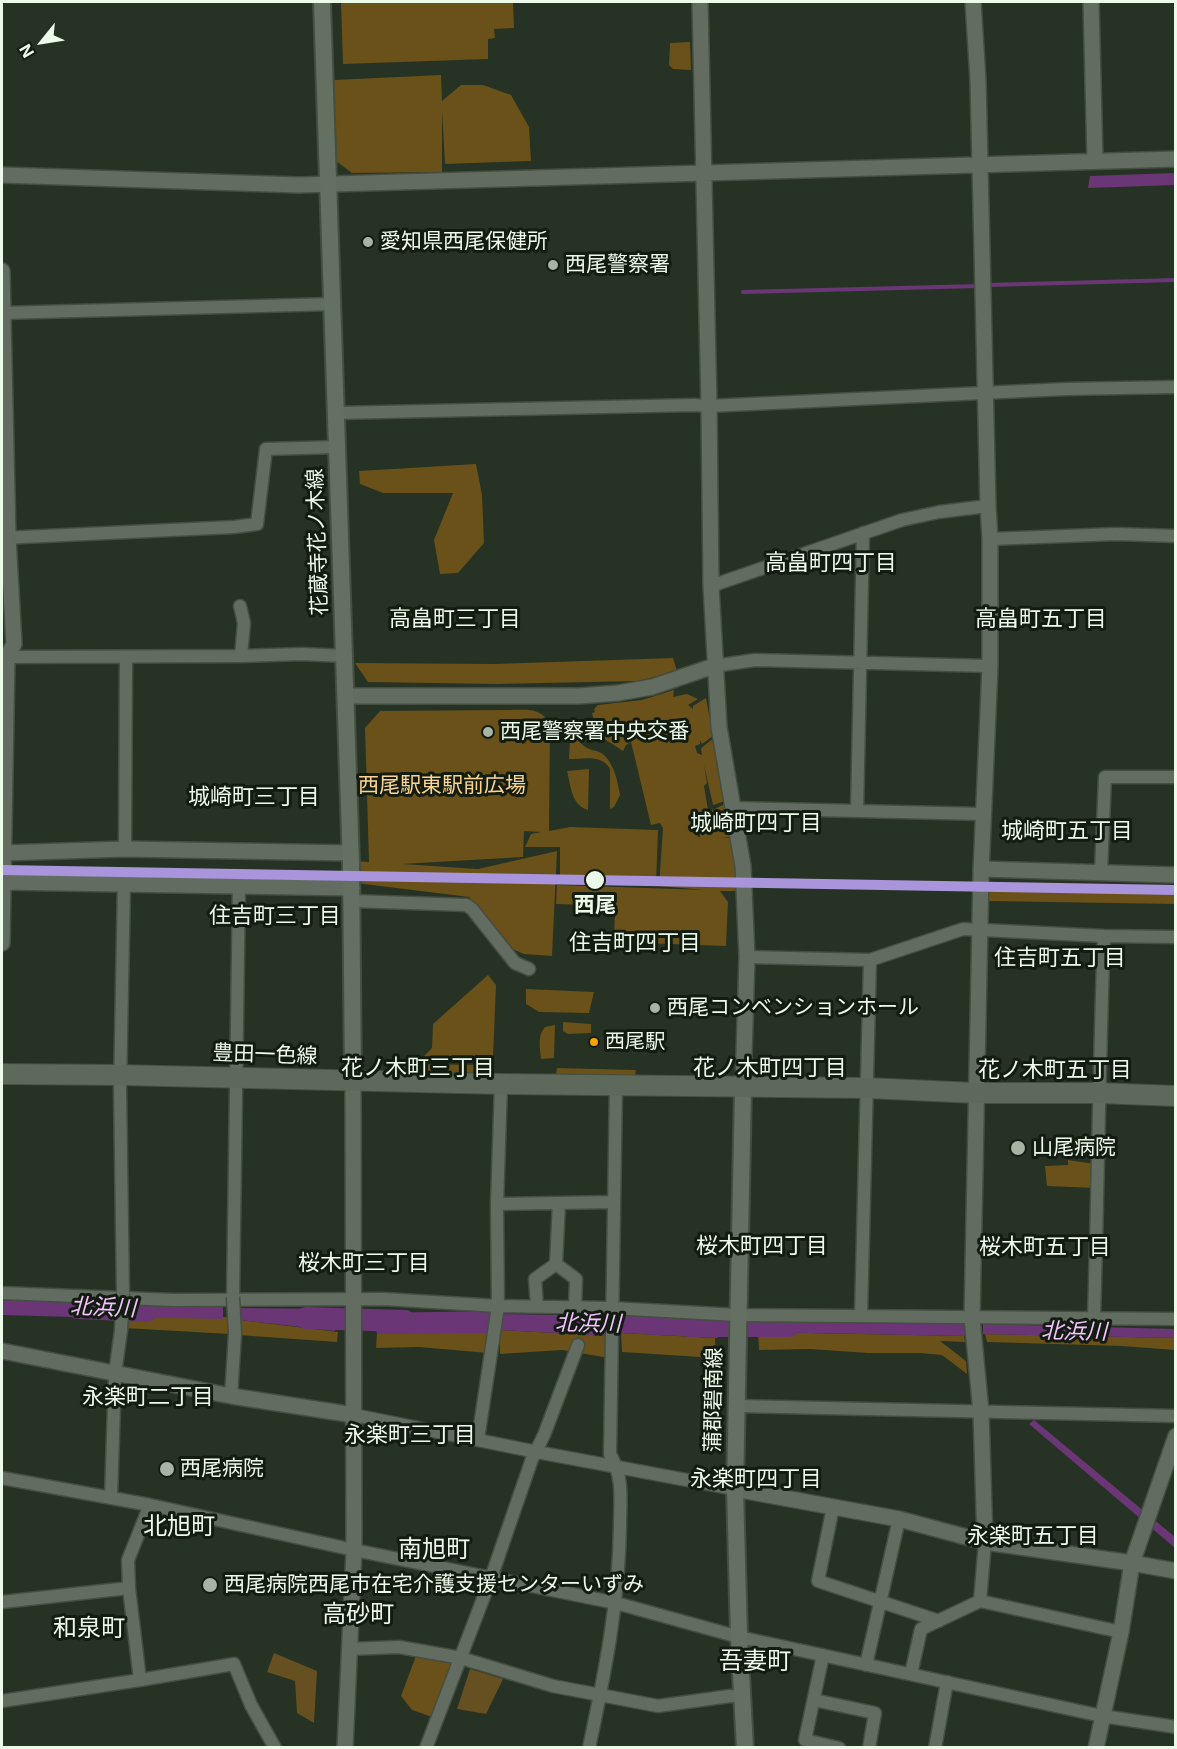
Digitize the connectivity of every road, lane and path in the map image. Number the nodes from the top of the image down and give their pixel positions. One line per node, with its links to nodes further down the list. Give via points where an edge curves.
1 (322, 2): 10 (main road, 花蔵寺花ノ木線)
2 (700, 2): 8 (street)
3 (973, 2): 7 (street)
4 (1091, 2): 6 (street)
5 (1176, 159): 6 (street)
6 (1095, 161): 7 (street)
7 (980, 165): 8 (street); 15 (street)
8 (704, 173): 10 (street); 16 (street)
9 (2, 175): 10 (street)
10 (329, 185): 12 (main road, 花蔵寺花ノ木線)
11 (2, 271): 13 (street)
12 (333, 304): 13 (street); 17 (main road, 花蔵寺花ノ木線)
13 (2, 313): 22 (street)
14 (1176, 387): 15 (street)
15 (986, 393): 16 (street); 19 (street)
16 (709, 406): 17 (street); 24 (street)
17 (336, 412): 18 (main road, 花蔵寺花ノ木線)
18 (338, 447): 22 (street, via 266,449 257,524); 27 (main road, 花蔵寺花ノ木線)
19 (988, 506): 20 (street, via 939,512); 23 (street)
20 (863, 533): 24 (street); 30 (street)
21 (1176, 536): 23 (street)
22 (5, 538): 28 (street, via 14,644)
23 (990, 539): 32 (street)
24 (711, 586): 31 (street)
25 (240, 606): 26 (street, via 244,623)
26 (241, 656): 27 (street); 29 (street)
27 (344, 656): 33 (main road, 花蔵寺花ノ木線)
28 (4, 657): 29 (street); 39 (street)
29 (126, 657): 38 (street)
30 (860, 662): 31 (street, via 755,660); 32 (street); 36 (street)
31 (714, 666): 33 (street, via 652,687 618,693); 35 (street, via 719,727)
32 (990, 666): 37 (street)
33 (346, 696): 40 (main road, 花蔵寺花ノ木線)
34 (1176, 777): 42 (street, via 1105,777)
35 (734, 808): 36 (street); 52 (street, via 743,866)
36 (857, 810): 37 (street)
37 (983, 814): 41 (street)
38 (125, 849): 39 (street); 40 (street)
39 (3, 853): 44 (street)
40 (351, 854): 47 (main road, 花蔵寺花ノ木線)
41 (982, 869): 42 (street); 48 (street)
42 (1101, 871): 43 (street)
43 (1176, 875)
44 (2, 882): 45 (street); 51 (street)
45 (124, 884): 46 (street); 56 (street)
46 (239, 884): 47 (street); 57 (street)
47 (352, 895): 54 (street, via 466,905 515,963); 58 (main road, 花蔵寺花ノ木線)
48 (980, 931): 49 (street); 53 (street, via 963,928); 63 (street)
49 (1104, 936): 50 (street); 64 (street)
50 (1176, 937)
51 (2, 943)
52 (747, 957): 53 (street); 61 (street)
53 (870, 960): 62 (street)
54 (529, 969)
55 (2, 1074): 56 (main road, 豊田一色線)
56 (120, 1075): 57 (main road, 豊田一色線); 83 (street, bridge, via 123,1293)
57 (235, 1078): 58 (main road, 豊田一色線); 84 (street, bridge, via 235,1334)
58 (353, 1082): 59 (main road, 豊田一色線); 71 (street)
59 (501, 1084): 60 (main road, 豊田一色線); 68 (street)
60 (616, 1086): 61 (main road, 豊田一色線); 66 (street)
61 (742, 1088): 62 (main road, 豊田一色線); 78 (main road, 蒲郡碧南線)
62 (867, 1088): 63 (main road, 豊田一色線); 76 (street)
63 (976, 1093): 64 (main road, 豊田一色線); 80 (street)
64 (1098, 1093): 65 (main road, 豊田一色線); 77 (street)
65 (1176, 1096)
66 (613, 1202): 67 (street); 75 (street)
67 (559, 1203): 68 (street); 69 (street)
68 (497, 1204): 72 (street)
69 (556, 1264): 73 (street, via 536,1279); 74 (street, via 576,1279)
70 (2, 1293): 71 (street)
71 (353, 1305): 72 (street, via 384,1299); 87 (street)
72 (498, 1306): 73 (street); 90 (street)
73 (537, 1306): 74 (street)
74 (575, 1308): 75 (street)
75 (611, 1308): 78 (street); 92 (street, via 609,1454)
76 (861, 1315): 78 (street); 80 (street)
77 (1094, 1317): 79 (street); 80 (street)
78 (738, 1318): 85 (main road, 蒲郡碧南線)
79 (1176, 1319)
80 (973, 1326): 86 (street)
81 (578, 1345): 91 (street)
82 (2, 1351): 83 (street)
83 (115, 1374): 84 (street); 95 (street)
84 (231, 1396): 87 (street)
85 (737, 1406): 86 (street); 94 (main road, 蒲郡碧南線)
86 (981, 1412): 88 (street); 99 (street)
87 (354, 1415): 90 (street); 100 (street)
88 (1176, 1416)
89 (1176, 1436): 101 (street)
90 (478, 1439): 91 (street)
91 (537, 1452): 92 (street); 103 (street)
92 (617, 1467): 94 (street); 108 (street, via 620,1562)
93 (2, 1478): 95 (street)
94 (735, 1489): 97 (street); 111 (main road, 蒲郡碧南線)
95 (111, 1498): 96 (street)
96 (150, 1505): 100 (street); 104 (street, via 128,1560)
97 (832, 1507): 98 (street); 105 (street, via 818,1581)
98 (899, 1519): 99 (street); 105 (street)
99 (985, 1542): 101 (street); 106 (street)
100 (354, 1550): 103 (street); 112 (street)
101 (1132, 1563): 102 (street); 110 (street)
102 (1176, 1571)
103 (491, 1578): 108 (street); 114 (street)
104 (129, 1588): 107 (street); 117 (street)
105 (881, 1601): 109 (street); 115 (street)
106 (980, 1601): 109 (street); 110 (street)
107 (2, 1602)
108 (616, 1603): 111 (street); 119 (street)
109 (939, 1621): 116 (street, via 921,1629)
110 (1121, 1632): 123 (street)
111 (739, 1637): 113 (street); 120 (main road, 蒲郡碧南線)
112 (349, 1649): 114 (street, via 399,1647); 126 (street)
113 (824, 1655): 115 (street); 121 (street)
114 (461, 1658): 119 (street, via 553,1686); 127 (street)
115 (866, 1665): 116 (street)
116 (911, 1674): 118 (street)
117 (140, 1680): 122 (street); 125 (street, via 234,1664)
118 (947, 1682): 123 (street); 132 (street)
119 (600, 1695): 120 (street, via 658,1706); 128 (street)
120 (742, 1697): 129 (main road, 蒲郡碧南線)
121 (814, 1700): 130 (street, via 805,1740); 131 (street, via 875,1713)
122 (2, 1701)
123 (1102, 1716): 124 (street); 133 (street)
124 (1176, 1726)
125 (275, 1748)
126 (345, 1748)
127 (426, 1748)
128 (590, 1748)
129 (745, 1748)
130 (838, 1748)
131 (869, 1748)
132 (935, 1748)
133 (1096, 1748)

